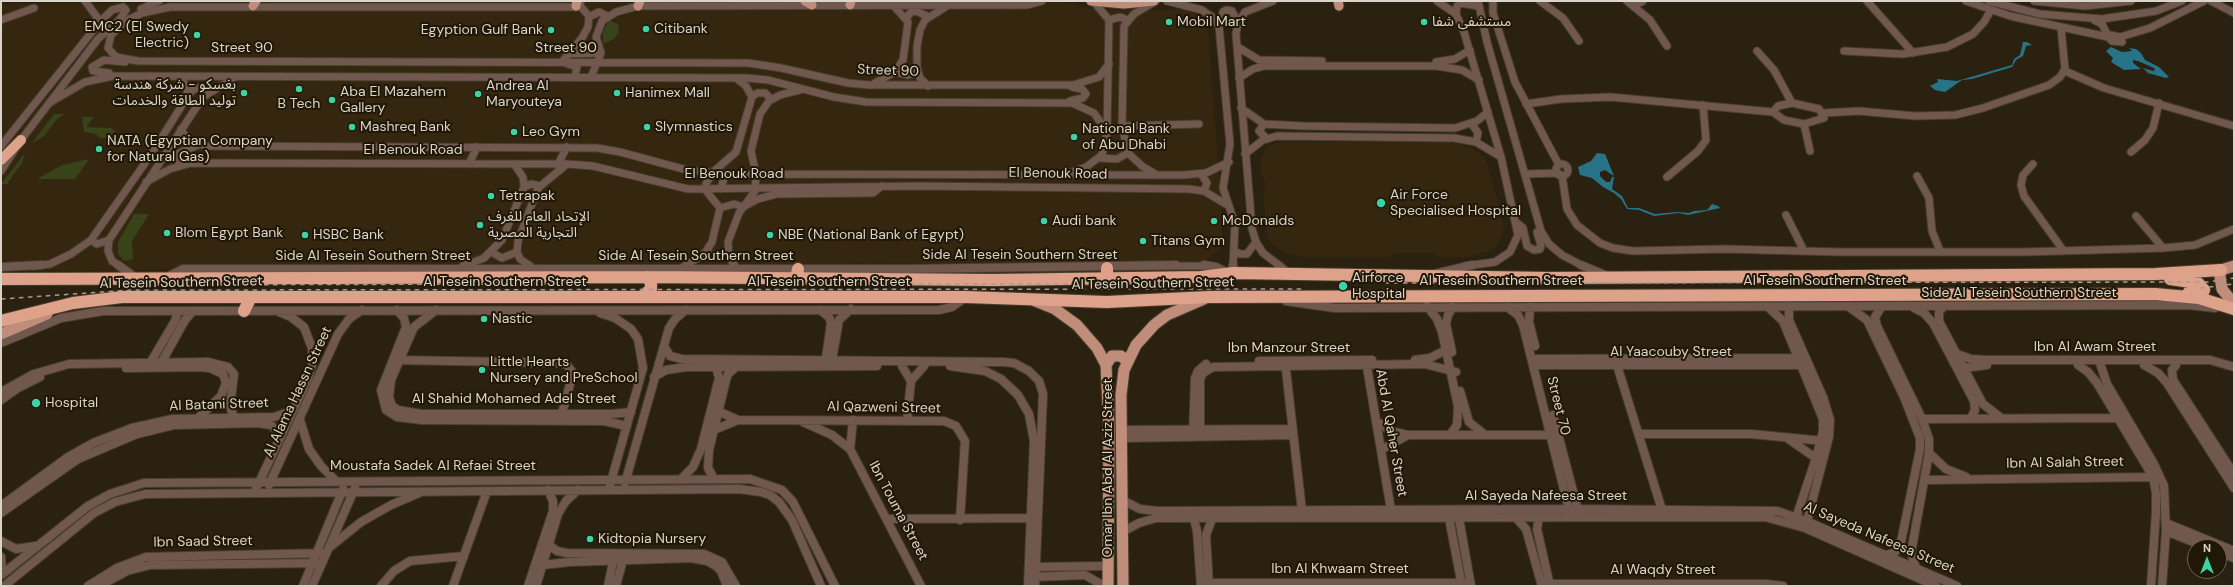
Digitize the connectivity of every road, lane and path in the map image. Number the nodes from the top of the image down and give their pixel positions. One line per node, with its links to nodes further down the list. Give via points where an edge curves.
1 (85, 1): 46 (street, via 97,17)
2 (159, 1): 38 (street)
3 (1042, 1): 28 (street, via 1027,5)
4 (1093, 1): 5 (main road, via 1124,4); 42 (street)
5 (1155, 1): 43 (street)
6 (1167, 1): 45 (street, via 1202,10)
7 (1273, 1): 44 (street, via 1250,9)
8 (1437, 1): 33 (street)
9 (1493, 1): 92 (street, via 1493,13 1511,72)
10 (1540, 1): 50 (street, via 1563,18)
11 (1627, 1): 29 (street)
12 (1643, 1): 29 (street)
13 (1867, 1): 57 (street)
14 (1966, 1): 31 (street)
15 (1989, 1): 39 (street, via 2040,14)
16 (2034, 1): 17 (street, via 2085,6)
17 (2131, 1)
18 (2204, 1): 49 (street, via 2150,28)
19 (2211, 1): 32 (street)
20 (2176, 2): 40 (street, via 2144,14)
21 (808, 3): 22 (street); 25 (street)
22 (851, 3): 27 (street)
23 (255, 4): 24 (street, Street 90); 60 (street, Street 90, via 180,6 142,13 124,22 108,42 109,50 116,57)
24 (578, 4): 35 (street)
25 (639, 4): 34 (street)
26 (1478, 4): 33 (street, via 1461,3 1457,6); 131 (street)
27 (893, 5): 28 (street); 37 (street)
28 (949, 5): 36 (street)
29 (1633, 6): 51 (street, via 1650,20)
30 (34, 8): 41 (street)
31 (1991, 10): 47 (street); 57 (street, via 1979,28 1966,39 1937,50)
32 (2234, 13)
33 (1456, 14): 53 (street)
34 (607, 16): 35 (street, via 599,12); 56 (street, via 600,25 596,37 596,44)
35 (589, 17): 58 (street, via 585,34)
36 (929, 17): 37 (street, via 916,11 911,12); 70 (street, via 922,23 920,30 916,54)
37 (906, 18): 69 (street, via 908,30 905,53 902,64)
38 (120, 19): 46 (street, via 126,10 123,7 112,10); 89 (street, via 98,39)
39 (2094, 19): 40 (street); 48 (street, via 2102,24)
40 (2109, 19): 49 (street, via 2108,24)
41 (1, 20)
42 (1109, 20): 43 (street, via 1120,17); 65 (street)
43 (1127, 20): 102 (street, via 1123,31)
44 (1238, 23): 45 (street, via 1232,11 1226,10); 52 (street)
45 (1219, 26): 122 (street, via 1230,144)
46 (95, 28): 110 (street)
47 (2061, 28): 48 (street); 68 (street)
48 (2108, 36): 49 (street, via 2112,41 2119,43 2123,41)
49 (2119, 36)
50 (1579, 41)
51 (1667, 46)
52 (1238, 47): 64 (street); 78 (street)
53 (1470, 50): 59 (street); 79 (street)
54 (1757, 50): 90 (street, via 1774,70)
55 (1844, 51): 57 (street)
56 (601, 53): 58 (street); 63 (street)
57 (1913, 53)
58 (567, 54): 62 (street)
59 (1455, 59): 66 (street); 67 (street, via 1459,64)
60 (132, 61): 61 (street, Street 90); 71 (street, via 117,63 104,60 92,67 93,71)
61 (287, 61): 62 (street, Street 90); 74 (street)
62 (562, 61): 63 (street, Street 90); 75 (street, via 564,64 577,67)
63 (597, 61): 76 (street); 80 (street, Street 90, via 748,63)
64 (1260, 63): 66 (street); 78 (street)
65 (1109, 64): 82 (street, Street 90, via 1103,73 1093,80); 105 (street)
66 (1404, 64): 67 (street)
67 (1458, 68): 79 (street)
68 (2065, 71): 91 (street, via 2104,88); 97 (street, via 2049,85 1964,113 1929,116 1859,111)
69 (895, 72): 70 (street, via 907,75); 80 (street, via 888,78)
70 (918, 73): 81 (street)
71 (113, 76): 72 (street, Street 90); 89 (street, Street 90, via 85,82)
72 (178, 76): 73 (street, Street 90); 84 (street, via 188,87)
73 (238, 76): 74 (street, Street 90); 85 (street)
74 (278, 76): 75 (street, Street 90)
75 (575, 76): 76 (street, Street 90)
76 (591, 76): 77 (street, Street 90)
77 (736, 78): 83 (street, Street 90, via 768,80); 86 (street, via 746,86)
78 (1240, 78): 94 (street)
79 (1478, 80): 95 (street)
80 (869, 85): 81 (street, Street 90)
81 (928, 86): 82 (street, Street 90)
82 (1066, 86): 88 (street, via 1082,89 1086,94 1083,98)
83 (808, 90): 87 (street, via 797,90); 88 (street, Street 90, via 870,102)
84 (188, 94): 85 (street, via 203,87 206,89); 158 (street, via 153,151)
85 (203, 97): 104 (street)
86 (752, 97): 87 (street, via 757,93 766,93); 115 (street)
87 (769, 101): 113 (street, via 760,114)
88 (1067, 102): 105 (street, Street 90, via 1091,111)
89 (49, 103): 107 (street)
90 (1792, 103): 96 (street, via 1778,106); 97 (street, via 1814,107)
91 (2159, 103): 103 (street); 116 (street, via 2153,128 2145,140)
92 (1526, 104): 93 (street, via 1610,97); 130 (street)
93 (1703, 105): 96 (street); 140 (street, via 1706,140 1698,151)
94 (1241, 108): 99 (street); 118 (street)
95 (1488, 112): 100 (street); 119 (street)
96 (1773, 112): 101 (street, via 1784,120)
97 (1824, 113): 101 (street, via 1824,118 1819,121)
98 (1199, 124): 102 (street)
99 (1264, 124): 100 (street, via 1448,128); 106 (street, via 1259,131)
100 (1472, 124): 108 (street, via 1478,133)
101 (1804, 124): 114 (street)
102 (1122, 126): 117 (street)
103 (2234, 126)
104 (181, 129): 109 (street, via 186,138); 141 (street)
105 (1107, 132): 120 (street, via 1104,151)
106 (1267, 139): 108 (street, via 1282,136 1454,138); 118 (street)
107 (21, 140): 121 (highway); 129 (street)
108 (1476, 142): 119 (street)
109 (198, 145): 111 (street, El Benouk Road); 128 (street, via 179,153 176,158)
110 (1, 146)
111 (477, 146): 112 (street, El Benouk Road); 123 (street)
112 (567, 147): 125 (street); 132 (street, El Benouk Road, via 605,149 687,170)
113 (751, 151): 115 (street, via 741,154); 134 (street)
114 (1810, 151)
115 (736, 152): 132 (street)
116 (2131, 152)
117 (1128, 153): 120 (street, via 1117,159); 138 (street, via 1142,166)
118 (1245, 154): 160 (street, via 1251,224)
119 (1501, 157): 156 (street)
120 (1100, 158): 137 (street, via 1078,170)
121 (1, 160)
122 (1228, 162): 136 (street, El Benouk Road); 150 (street, via 1223,188)
123 (469, 164): 124 (street, El Benouk Road); 128 (street, El Benouk Road)
124 (514, 164): 125 (street, El Benouk Road); 143 (street, via 523,177)
125 (558, 164): 126 (street, El Benouk Road)
126 (567, 164): 142 (street); 146 (street, El Benouk Road, via 593,166 672,186)
127 (2033, 164): 162 (street, via 2023,175 2021,185 2024,196)
128 (180, 165): 141 (street, El Benouk Road)
129 (1, 171)
130 (1558, 171): 131 (street); 165 (street, via 1572,218 1588,235 1613,248 1651,252 1724,249)
131 (1525, 172): 155 (street)
132 (712, 173): 133 (street, El Benouk Road); 146 (street)
133 (725, 174): 134 (street, El Benouk Road); 147 (street)
134 (756, 174): 135 (street, El Benouk Road); 144 (street)
135 (773, 174): 137 (street, El Benouk Road); 145 (street, via 767,181)
136 (1200, 174): 138 (street, El Benouk Road); 149 (street, via 1207,183)
137 (1057, 175): 138 (street, El Benouk Road)
138 (1158, 175)
139 (1917, 176): 166 (street, via 1929,198 1932,231)
140 (1668, 177)
141 (146, 182): 159 (street)
142 (540, 186): 143 (street, via 531,184); 168 (street, via 518,241)
143 (524, 187): 167 (street, via 502,240)
144 (755, 188): 145 (street, El Benouk Road); 147 (street, El Benouk Road); 151 (street)
145 (767, 188): 148 (street, El Benouk Road)
146 (706, 189): 147 (street, El Benouk Road); 152 (street)
147 (721, 189)
148 (787, 190): 149 (street, El Benouk Road, via 873,193 882,186); 151 (street)
149 (1204, 191): 150 (street, El Benouk Road)
150 (1229, 206): 164 (street, via 1235,224)
151 (743, 207): 152 (street, via 729,204); 163 (street, via 732,228)
152 (720, 208): 169 (street, via 712,242)
153 (1786, 215): 165 (street)
154 (2136, 216): 161 (street)
155 (1538, 222): 156 (street, via 1536,229 1541,246 1536,250 1528,247 1524,230); 188 (street, via 1549,244 1562,256 1588,269)
156 (1517, 223): 184 (street, via 1518,235 1515,244 1501,259 1488,264 1445,270)
157 (2234, 229): 161 (street, via 2195,245)
158 (91, 240): 159 (street, via 97,244); 171 (street, via 50,264)
159 (109, 240): 189 (street, via 108,251 112,261)
160 (1256, 242): 164 (street, via 1247,254); 181 (street, via 1268,258)
161 (2162, 248): 162 (street)
162 (2063, 250): 166 (street)
163 (728, 251): 169 (street, via 718,256); 173 (street)
164 (1234, 251): 180 (street)
165 (1804, 251): 166 (street)
166 (1940, 251)
167 (491, 252): 168 (street, via 502,258); 175 (street)
168 (517, 252): 177 (street, via 524,264)
169 (705, 253): 176 (street)
170 (2234, 266): 178 (main road, Al Tesein Southern Street)
171 (1, 268)
172 (349, 268): 175 (street, Side Al Tesein Southern Street); 190 (street, Side Al Tesein Southern Street, via 184,270 174,272); 191 (highway)
173 (735, 268): 176 (street, Side Al Tesein Southern Street); 182 (street, Side Al Tesein Southern Street)
174 (993, 268): 179 (street, Side Al Tesein Southern Street); 182 (street, Side Al Tesein Southern Street); 192 (highway)
175 (458, 269): 177 (street, Side Al Tesein Southern Street)
176 (682, 269): 177 (street, Side Al Tesein Southern Street)
177 (534, 270)
178 (2221, 270): 183 (highway, Al Tesein Southern Street); 206 (main road, via 2221,285)
179 (1107, 273): 180 (highway, Al Tesein Southern Street, via 1201,277); 192 (highway, Al Tesein Southern Street)
180 (1232, 273): 181 (highway, Al Tesein Southern Street)
181 (1288, 273): 184 (highway, Al Tesein Southern Street)
182 (797, 274): 187 (highway, Al Tesein Southern Street); 192 (highway, Al Tesein Southern Street)
183 (2156, 274): 186 (highway, Al Tesein Southern Street); 195 (highway, via 2174,280 2198,283 2204,290)
184 (1430, 276): 188 (highway, Al Tesein Southern Street)
185 (647, 277): 187 (highway, Al Tesein Southern Street); 191 (highway, Al Tesein Southern Street); 198 (highway, via 651,283 650,288)
186 (1834, 277): 188 (highway, Al Tesein Southern Street); 194 (highway, via 1842,284)
187 (674, 278): 199 (highway, via 669,287)
188 (1616, 278)
189 (137, 279): 190 (highway, Al Tesein Southern Street); 193 (highway, Al Tesein Southern Street)
190 (164, 279): 191 (highway, Al Tesein Southern Street)
191 (344, 279)
192 (992, 280)
193 (4, 281)
194 (1843, 295): 195 (highway, Al Tesein Southern Street); 205 (highway, Al Tesein Southern Street)
195 (2177, 295): 220 (highway, Al Tesein Southern Street, via 2199,298)
196 (1416, 296): 202 (highway, Al Tesein Southern Street); 205 (highway, Al Tesein Southern Street); 214 (street)
197 (251, 297): 198 (highway, Al Tesein Southern Street); 204 (highway, Al Tesein Southern Street, via 122,297); 229 (highway)
198 (642, 297): 199 (highway, Al Tesein Southern Street)
199 (673, 297): 200 (highway, Al Tesein Southern Street)
200 (966, 297): 203 (highway, Al Tesein Southern Street); 219 (street, via 952,307 939,310)
201 (1209, 297): 202 (highway, Al Tesein Southern Street); 203 (highway, Al Tesein Southern Street, via 1113,302); 239 (main road, Omar Ibn Abd Al Aziz Street, via 1160,320 1142,338)
202 (1277, 298): 214 (street, Side Al Tesein Southern Street, via 1299,304 1329,307)
203 (1030, 299): 250 (main road, Omar Ibn Abd Al Aziz Street, via 1055,309 1077,325 1097,348)
204 (73, 302): 207 (highway, Al Tesein Southern Street); 233 (main road)
205 (1614, 302): 208 (street, Side Al Tesein Southern Street); 216 (street, Side Al Tesein Southern Street)
206 (2234, 304)
207 (55, 306): 230 (highway); 232 (highway, Al Tesein Southern Street)
208 (1768, 306): 209 (street, Side Al Tesein Southern Street); 240 (street, via 1781,318)
209 (1789, 306): 210 (street, Side Al Tesein Southern Street); 240 (street, via 1789,320)
210 (1848, 306): 211 (street, Side Al Tesein Southern Street); 351 (street, via 1867,320 1904,397 1920,438 1900,547 1894,553)
211 (1882, 306): 212 (street, Side Al Tesein Southern Street); 276 (street, via 1876,317 1877,326)
212 (1910, 306): 213 (street, Side Al Tesein Southern Street); 273 (street, via 1924,313 1933,323 1974,401 1975,410)
213 (1944, 306): 231 (street, Side Al Tesein Southern Street, via 2189,305 2212,307); 237 (street, via 1939,312 1939,321)
214 (1428, 307): 217 (street, Side Al Tesein Southern Street); 236 (street, via 1440,325)
215 (1507, 307): 216 (street, Side Al Tesein Southern Street); 217 (street, Side Al Tesein Southern Street); 241 (street, Street 70, via 1521,320)
216 (1530, 307): 241 (street, Street 70, via 1530,328)
217 (1453, 308): 260 (street, via 1446,324)
218 (820, 309): 219 (street); 226 (street); 244 (street, via 830,317 831,323)
219 (851, 309): 244 (street, via 839,320)
220 (2234, 309)
221 (268, 310): 222 (street); 229 (street); 267 (street, Al Alama Hassn Street, via 285,314 304,327 312,348 311,371)
222 (362, 310): 223 (street); 277 (street, Al Alama Hassn Street, via 340,329)
223 (398, 310): 224 (street); 238 (street, Al Shahid Mohamed Adel Street, via 404,318 406,327)
224 (437, 310): 225 (street); 238 (street, Al Shahid Mohamed Adel Street, via 422,319 414,328)
225 (592, 310): 226 (street); 269 (street, via 620,321 633,332 640,343 643,368)
226 (686, 310): 235 (street, via 671,325)
227 (178, 311): 228 (street); 234 (street, via 93,312 61,318); 248 (street, via 175,321)
228 (193, 311): 229 (street); 249 (street)
229 (244, 311)
230 (1, 313)
231 (2234, 313)
232 (1, 321)
233 (1, 334)
234 (1, 343)
235 (664, 346): 244 (street, via 670,356 682,359); 262 (street)
236 (1446, 350): 246 (street, Ibn Manzour Street, via 1425,359); 260 (street)
237 (1957, 354): 243 (street, Ibn Al Awam Street, via 1980,360); 259 (street)
238 (396, 360): 272 (street, via 562,363 573,373); 272 (street, Al Shahid Mohamed Adel Street, via 381,390 386,410 402,419)
239 (1127, 361): 250 (main road, via 1121,356 1112,356); 288 (main road, Omar Ibn Abd Al Aziz Street, via 1122,383)
240 (1804, 361): 242 (street, Al Yaacouby Street); 296 (street, via 1826,420)
241 (1536, 362): 242 (street, Al Yaacouby Street); 293 (street, Street 70)
242 (1617, 362): 289 (street)
243 (2101, 362): 251 (street, Ibn Al Awam Street); 252 (street, Ibn Al Awam Street); 256 (street, Ibn Al Awam Street, via 2210,360); 302 (street, via 2107,384)
244 (828, 363): 247 (street); 254 (street); 258 (street)
245 (1285, 363): 246 (street, Ibn Manzour Street); 285 (street); 286 (street, Ibn Manzour Street, via 1216,366 1206,371 1200,382)
246 (1366, 363): 260 (street, Ibn Manzour Street, via 1429,365); 282 (street, Abd Al Qaher Street)
247 (950, 364): 255 (street); 295 (street, via 985,371 1013,389 1029,414); 295 (street, via 1008,362 1034,374 1043,394)
248 (149, 365): 249 (street); 265 (street, via 59,366 25,378); 266 (street, via 58,372 28,383)
249 (160, 365): 270 (street, via 205,367 223,374 226,383 221,396); 271 (street, via 208,362 228,367 235,376 230,407)
250 (1106, 365): 358 (main road, Omar Ibn Abd Al Aziz Street, via 1109,428)
251 (2078, 365): 259 (street, Ibn Al Awam Street, via 1982,365); 275 (street, via 2092,375)
252 (2144, 365): 253 (street, Ibn Al Awam Street); 313 (street, via 2158,373 2167,383)
253 (2176, 365): 261 (street, Ibn Al Awam Street, via 2216,365); 301 (street, via 2172,370 2173,380)
254 (902, 366): 255 (street); 263 (street)
255 (924, 366): 263 (street)
256 (2234, 366)
257 (716, 367): 258 (street); 262 (street, via 671,368); 264 (street)
258 (736, 367): 264 (street)
259 (1964, 368): 274 (street, via 1985,406)
260 (1454, 372): 291 (street, via 1459,418); 292 (street, via 1467,419)
261 (2234, 372)
262 (654, 378): 308 (street)
263 (911, 381): 281 (street)
264 (721, 384): 268 (street); 304 (street, via 701,449 693,467)
265 (1, 392)
266 (1, 400)
267 (292, 411): 271 (street, Al Batani Street, via 274,417); 287 (street, Al Alama Hassn Street)
268 (718, 411): 278 (street, Al Qazweni Street); 284 (street)
269 (631, 412): 272 (street, Al Shahid Mohamed Adel Street); 283 (street)
270 (199, 417): 271 (street, Al Batani Street); 325 (street, Al Batani Street, via 144,425 94,444 58,464)
271 (234, 417)
272 (561, 417): 283 (street, Al Shahid Mohamed Adel Street)
273 (1971, 418): 274 (street); 276 (street)
274 (2002, 418): 275 (street)
275 (2118, 418): 302 (street)
276 (1922, 419): 299 (street, via 1928,434)
277 (300, 420): 311 (street, Al Alama Hassn Street); 312 (street, via 309,450 321,466)
278 (738, 420): 279 (street, Al Qazweni Street); 284 (street, Al Qazweni Street)
279 (798, 420): 280 (street, Al Qazweni Street); 297 (street, Ibn Touma Street, via 818,428)
280 (853, 420): 281 (street, Al Qazweni Street); 297 (street)
281 (906, 420): 340 (street, Al Qazweni Street, via 944,421 956,426 963,435 965,446)
282 (1376, 421): 290 (street, via 1391,431); 298 (street, Abd Al Qaher Street)
283 (627, 426): 307 (street)
284 (714, 430): 305 (street, via 708,468)
285 (1293, 432): 286 (street); 328 (street)
286 (1197, 433): 288 (street)
287 (280, 434): 310 (street, Al Alama Hassn Street); 329 (street, Al Batani Street, via 271,425 258,423 174,425 137,434 78,459)
288 (1122, 434): 324 (main road, Omar Ibn Abd Al Aziz Street)
289 (1639, 434): 294 (street); 327 (street)
290 (1408, 435): 291 (street); 298 (street)
291 (1450, 435): 292 (street)
292 (1485, 435): 293 (street)
293 (1555, 435): 330 (street, Street 70)
294 (1782, 436): 296 (street); 300 (street)
295 (1037, 441): 332 (street); 359 (street)
296 (1824, 442): 300 (street)
297 (850, 449): 337 (street, Ibn Touma Street)
298 (1381, 450): 326 (street, Abd Al Qaher Street)
299 (1929, 453): 303 (street, Ibn Al Salah Street, via 1946,469); 309 (street)
300 (1819, 460): 341 (street); 342 (street)
301 (2234, 474)
302 (2156, 477): 303 (street, Ibn Al Salah Street); 343 (street, via 2166,493); 393 (street)
303 (1970, 478): 309 (street, Ibn Al Salah Street)
304 (681, 479): 305 (street, Moustafa Sadek Al Refaei Street); 308 (street, Moustafa Sadek Al Refaei Street)
305 (714, 479): 385 (street, Moustafa Sadek Al Refaei Street, via 750,479 782,490 798,509)
306 (358, 480): 307 (street, Moustafa Sadek Al Refaei Street); 312 (street, Moustafa Sadek Al Refaei Street); 320 (street)
307 (611, 480): 308 (street, Moustafa Sadek Al Refaei Street); 316 (street)
308 (626, 480): 317 (street)
309 (1924, 480): 360 (street, via 1912,553)
310 (260, 481): 311 (street, Moustafa Sadek Al Refaei Street); 322 (street, Al Alama Hassn Street); 347 (street, Moustafa Sadek Al Refaei Street, via 157,482 132,486 88,506)
311 (271, 481): 312 (street, Moustafa Sadek Al Refaei Street); 323 (street, Al Alama Hassn Street)
312 (341, 481): 319 (street)
313 (2234, 488)
314 (548, 490): 315 (street, Moustafa Sadek Al Refaei Street); 318 (street, Moustafa Sadek Al Refaei Street); 361 (street, via 553,501 553,511)
315 (578, 490): 316 (street, Moustafa Sadek Al Refaei Street); 348 (street, via 560,510)
316 (608, 490): 317 (street, Moustafa Sadek Al Refaei Street)
317 (623, 490): 384 (street, Moustafa Sadek Al Refaei Street, via 739,489 770,495 779,502 792,520)
318 (487, 491): 321 (street, Moustafa Sadek Al Refaei Street); 352 (street)
319 (341, 492): 320 (street, Moustafa Sadek Al Refaei Street); 323 (street, Moustafa Sadek Al Refaei Street); 350 (street)
320 (353, 492): 321 (street, Moustafa Sadek Al Refaei Street); 350 (street)
321 (423, 492): 350 (street, via 376,513 347,532)
322 (254, 493): 323 (street, Moustafa Sadek Al Refaei Street); 371 (street, Moustafa Sadek Al Refaei Street, via 145,494 115,502 81,523)
323 (266, 493)
324 (1122, 500): 331 (street, Al Sayeda Nafeesa Street); 344 (main road, Omar Ibn Abd Al Aziz Street)
325 (1, 506)
326 (1391, 510): 328 (street, Al Sayeda Nafeesa Street); 330 (street, Al Sayeda Nafeesa Street)
327 (1662, 510): 330 (street, Al Sayeda Nafeesa Street); 341 (street, Al Sayeda Nafeesa Street, via 1768,511 1783,513)
328 (1302, 511): 331 (street, Al Sayeda Nafeesa Street)
329 (1, 513)
330 (1574, 513): 336 (street, Al Sayeda Nafeesa Street); 341 (street, Al Sayeda Nafeesa Street, via 1765,517)
331 (1152, 515): 338 (street, Al Sayeda Nafeesa Street); 344 (street, Al Sayeda Nafeesa Street)
332 (1030, 518): 340 (street); 359 (street)
333 (1449, 518): 334 (street, Al Sayeda Nafeesa Street); 339 (street, Al Sayeda Nafeesa Street); 367 (street)
334 (1459, 518): 335 (street, Al Sayeda Nafeesa Street); 367 (street)
335 (1516, 518): 336 (street, Al Sayeda Nafeesa Street); 368 (street, via 1526,529)
336 (1539, 518): 368 (street, via 1537,529)
337 (887, 519): 340 (street); 386 (street, Ibn Touma Street)
338 (1194, 519): 339 (street, Al Sayeda Nafeesa Street); 365 (street)
339 (1212, 519): 365 (street, via 1206,536)
340 (960, 520)
341 (1796, 521): 342 (street, Al Sayeda Nafeesa Street)
342 (1806, 525): 351 (street, Al Sayeda Nafeesa Street); 391 (street, Al Sayeda Nafeesa Street)
343 (2166, 527): 345 (street); 349 (street); 364 (street)
344 (1124, 531): 389 (main road, Omar Ibn Abd Al Aziz Street)
345 (2190, 539)
346 (1, 541): 347 (street, via 16,549 31,548)
347 (39, 544): 362 (street, Moustafa Sadek Al Refaei Street)
348 (549, 545): 355 (street, via 561,552); 361 (street)
349 (2234, 551)
350 (324, 552): 356 (street, Ibn Saad Street); 357 (street)
351 (1886, 555): 360 (street, Al Sayeda Nafeesa Street)
352 (464, 556): 376 (street, via 410,561 394,571); 377 (street)
353 (1, 557): 362 (street)
354 (624, 557): 355 (street); 381 (street); 382 (street, via 702,560 712,563 721,571); 383 (street, via 668,552 712,556 727,567)
355 (614, 558): 361 (street, via 569,562); 380 (street)
356 (199, 559): 357 (street, Ibn Saad Street); 372 (street, Ibn Saad Street, via 166,556 141,559 108,572); 373 (street, Ibn Saad Street, via 139,567)
357 (318, 563): 374 (street); 375 (street)
358 (1108, 566): 359 (street); 388 (main road, Omar Ibn Abd Al Aziz Street)
359 (1033, 567): 363 (street)
360 (1916, 568): 392 (street, Al Sayeda Nafeesa Street)
361 (538, 570): 378 (street); 379 (street)
362 (1, 574)
363 (1032, 582): 387 (street, via 1085,575)
364 (2162, 582): 394 (street)
365 (1207, 585): 366 (street, Ibn Al Khwaam Street)
366 (1331, 585): 367 (street, Ibn Al Khwaam Street)
367 (1466, 585)
368 (1546, 585): 369 (street, Al Waqdy Street)
369 (1610, 585): 370 (street, Al Waqdy Street)
370 (1637, 585): 390 (street, Al Waqdy Street)
371 (4, 586)
372 (88, 586)
373 (99, 586)
374 (303, 586)
375 (312, 586)
376 (381, 586)
377 (453, 586)
378 (528, 586)
379 (536, 586)
380 (608, 586)
381 (616, 586)
382 (727, 586)
383 (736, 586)
384 (821, 586)
385 (835, 586)
386 (921, 586)
387 (1104, 586)
388 (1108, 586)
389 (1123, 586)
390 (1783, 586)
391 (1936, 586)
392 (1957, 586)
393 (2151, 586)
394 (2170, 586)

